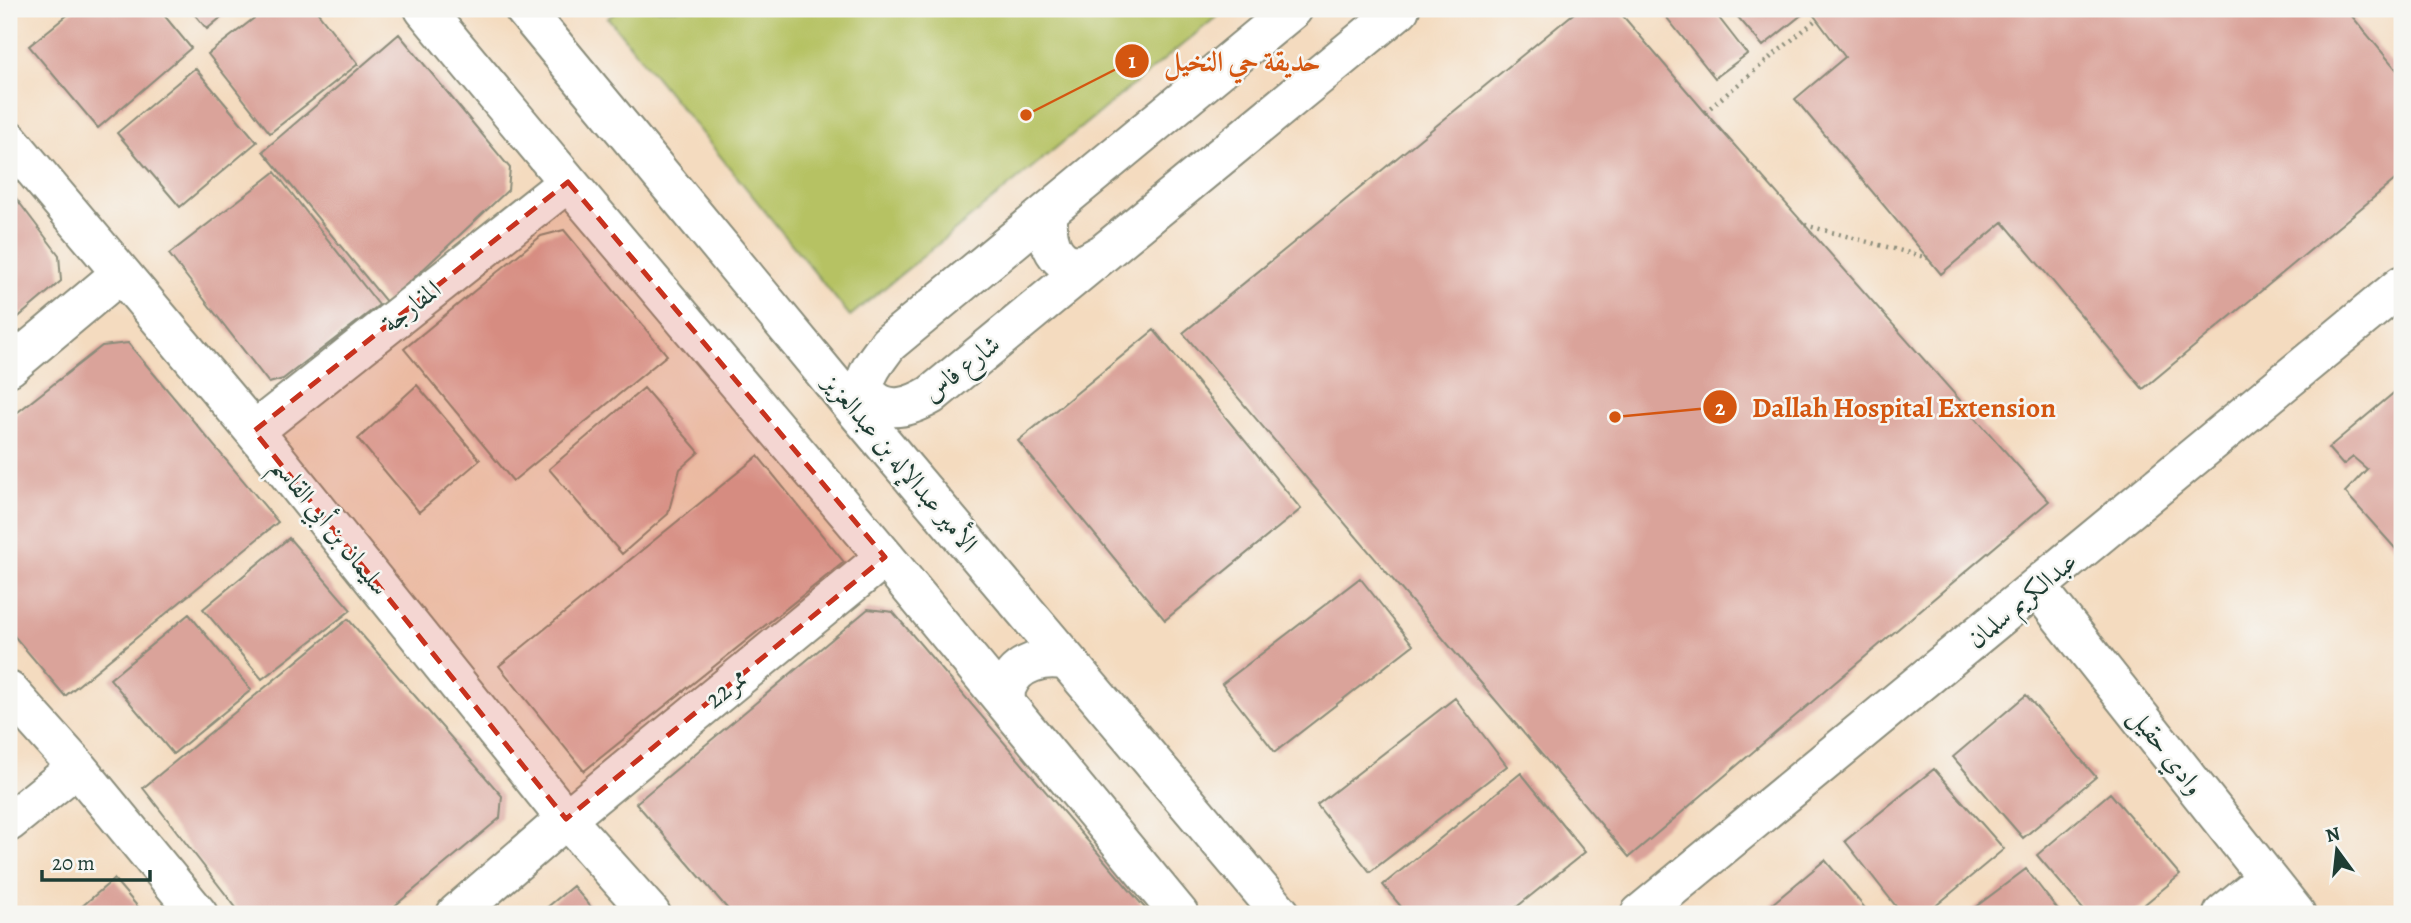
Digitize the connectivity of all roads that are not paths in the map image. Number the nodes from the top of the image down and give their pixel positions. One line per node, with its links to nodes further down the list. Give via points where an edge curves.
1 (424, 9): 6 (street)
2 (524, 9): 15 (street, الأمير عبدالإله بن عبدالعزيز)
3 (1293, 9): 7 (street, شارع فاس)
4 (1399, 9): 8 (street, شارع فاس)
5 (9, 140): 9 (street, سليمان بن أبي القاسم)
6 (568, 182): 12 (street, المفارجة); 13 (street)
7 (1050, 210): 8 (street, via 1046,231 1056,255 1068,263 1083,264); 8 (street, شارع فاس, via 888,344 865,384 874,400 895,408 931,395)
8 (1102, 254)
9 (120, 274): 11 (street); 12 (street, سليمان بن أبي القاسم)
10 (2402, 285): 14 (street, عبدالكريم سلمان)
11 (9, 367)
12 (254, 431): 21 (street, سليمان بن أبي القاسم)
13 (885, 557): 17 (street); 21 (street, ممر22)
14 (2037, 587): 23 (street, وادي حقيل); 29 (street, عبدالكريم سلمان)
15 (1034, 622): 16 (street, الأمير عبدالإله بن عبدالعزيز); 17 (street, via 1023,652 995,664)
16 (1067, 660): 19 (street, via 1037,660 1015,674 1006,688); 28 (street, الأمير عبدالإله بن عبدالعزيز)
17 (971, 662): 19 (street)
18 (9, 691): 20 (street)
19 (1006, 704): 27 (street)
20 (77, 767): 22 (street); 24 (street)
21 (566, 819): 25 (street, ممر22); 26 (street, سليمان بن أبي القاسم)
22 (9, 822)
23 (2267, 878): 30 (street); 31 (street, وادي حقيل)
24 (198, 914)
25 (456, 914)
26 (651, 914)
27 (1179, 914)
28 (1281, 914)
29 (1640, 914)
30 (2223, 914)
31 (2296, 914)

